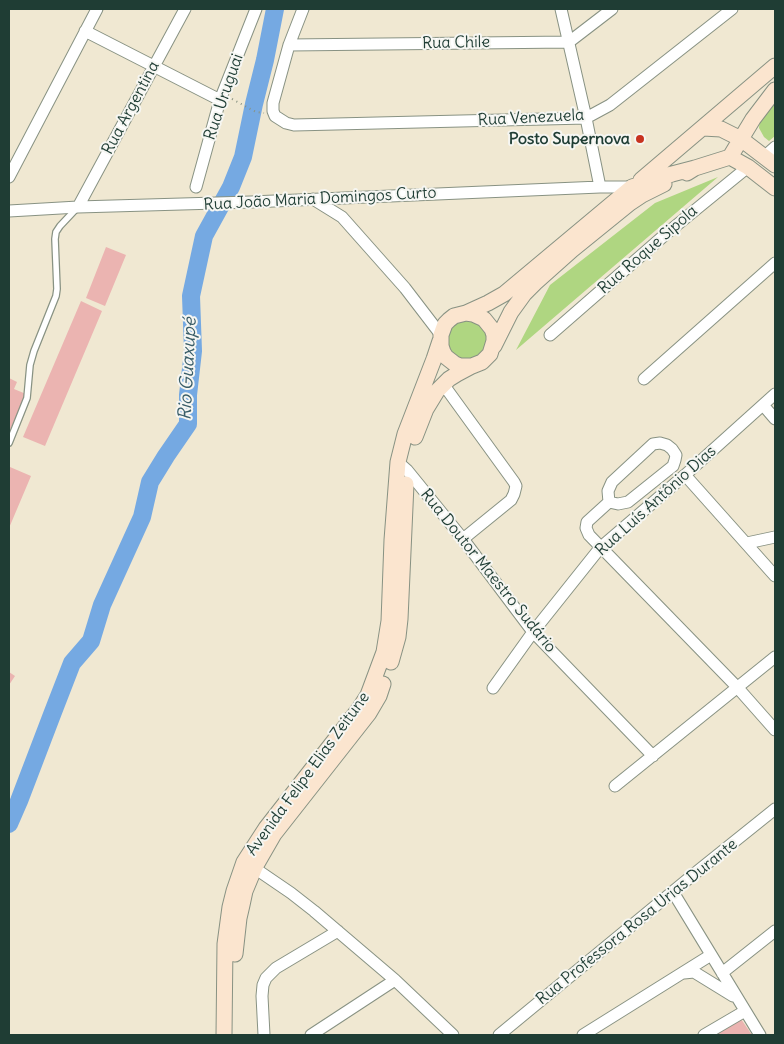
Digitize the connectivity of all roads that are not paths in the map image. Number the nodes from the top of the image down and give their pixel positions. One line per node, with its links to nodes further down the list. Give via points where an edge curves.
1 (97, 9): 8 (street)
2 (185, 9): 11 (street, Rua Argentina)
3 (256, 9): 14 (street, Rua Uruguai)
4 (302, 9): 10 (street)
5 (561, 9): 9 (street)
6 (612, 9): 9 (street)
7 (732, 9): 15 (street, Rua Venezuela, via 610,105)
8 (85, 31): 11 (street); 23 (street)
9 (569, 42): 10 (street, Rua Chile); 15 (street)
10 (289, 45): 15 (street, Rua Venezuela, via 273,111 280,120 294,125)
11 (154, 66): 14 (street); 30 (street, Rua Argentina)
12 (775, 66): 16 (main road)
13 (775, 90): 17 (main road)
14 (221, 97): 24 (street, Rua Uruguai)
15 (586, 118): 25 (street)
16 (703, 128): 17 (main road, via 721,129); 18 (main road)
17 (741, 139): 19 (main road); 20 (main road)
18 (683, 145): 22 (main road); 26 (main road)
19 (772, 156)
20 (730, 157): 21 (main road); 22 (main road)
21 (748, 167): 27 (main road); 35 (street, Rua Roque Sipola)
22 (696, 168): 26 (main road); 37 (main road, via 630,203 547,272 516,304)
23 (9, 177)
24 (196, 186)
25 (600, 186): 26 (street, Rua João Maria Domingos Curto); 28 (street, Rua João Maria Domingos Curto)
26 (632, 187): 34 (main road, via 504,294)
27 (775, 188)
28 (341, 198): 29 (street, Rua João Maria Domingos Curto); 32 (street)
29 (313, 199): 30 (street, Rua João Maria Domingos Curto); 32 (street)
30 (78, 207): 31 (street, Rua João Maria Domingos Curto); 44 (lane, via 56,232 56,296 34,351 27,398)
31 (9, 211)
32 (342, 216): 36 (street, via 405,288)
33 (775, 263): 39 (street)
34 (466, 313): 36 (main road, via 449,320); 37 (main road, via 479,316 488,324 494,335)
35 (550, 335)
36 (440, 338): 38 (main road, via 443,352 450,361 460,366); 45 (main road, Avenida Felipe Elias Zeitune, via 400,451)
37 (493, 348): 38 (main road, via 482,362)
38 (472, 366): 40 (main road, Avenida Felipe Elias Zeitune)
39 (644, 379)
40 (443, 384): 45 (main road, Avenida Felipe Elias Zeitune, via 420,423); 49 (street, via 516,486 511,500)
41 (775, 394): 42 (street, Rua Luís Antônio Dias)
42 (762, 405): 43 (street); 46 (street, Rua Luís Antônio Dias)
43 (775, 419)
44 (9, 443)
45 (403, 466): 49 (street, Rua Doutor Maestro Sudário); 61 (main road, Avenida Felipe Elias Zeitune, via 392,540 389,621 379,668 359,709 266,828)
46 (685, 475): 50 (street); 51 (street, Rua Luís Antônio Dias)
47 (610, 502): 47 (street, via 608,490 612,482 653,444 667,444 672,449 676,455 672,466 628,502); 51 (street, via 586,525 589,535)
48 (775, 536): 50 (street)
49 (463, 539): 53 (street, Rua Doutor Maestro Sudário)
50 (747, 543): 52 (street)
51 (600, 548): 53 (street, Rua Luís Antônio Dias); 55 (street)
52 (775, 576)
53 (533, 632): 56 (street, Rua Luís Antônio Dias); 58 (street, Rua Doutor Maestro Sudário)
54 (775, 657): 55 (street)
55 (737, 687): 57 (street); 58 (street)
56 (493, 688)
57 (775, 730)
58 (653, 756): 59 (street)
59 (615, 786)
60 (775, 809): 62 (street, Rua Professora Rosa Urias Durante)
61 (249, 865): 64 (street, via 291,893); 71 (main road, Avenida Felipe Elias Zeitune, via 234,891 226,934); 72 (main road, Avenida Felipe Elias Zeitune, via 235,943)
62 (673, 892): 65 (street); 76 (street, Rua Professora Rosa Urias Durante)
63 (775, 931): 67 (street)
64 (338, 932): 68 (street); 73 (street, via 276,968 266,978 262,996)
65 (712, 955): 66 (street); 67 (street)
66 (684, 973): 69 (street, via 694,972); 77 (street)
67 (722, 974): 69 (street)
68 (395, 980): 74 (street); 75 (street)
69 (736, 998): 70 (street)
70 (745, 1011): 78 (street); 79 (street)
71 (224, 1035)
72 (234, 1035)
73 (264, 1035)
74 (311, 1035)
75 (451, 1035)
76 (499, 1035)
77 (583, 1035)
78 (704, 1035)
79 (760, 1035)

